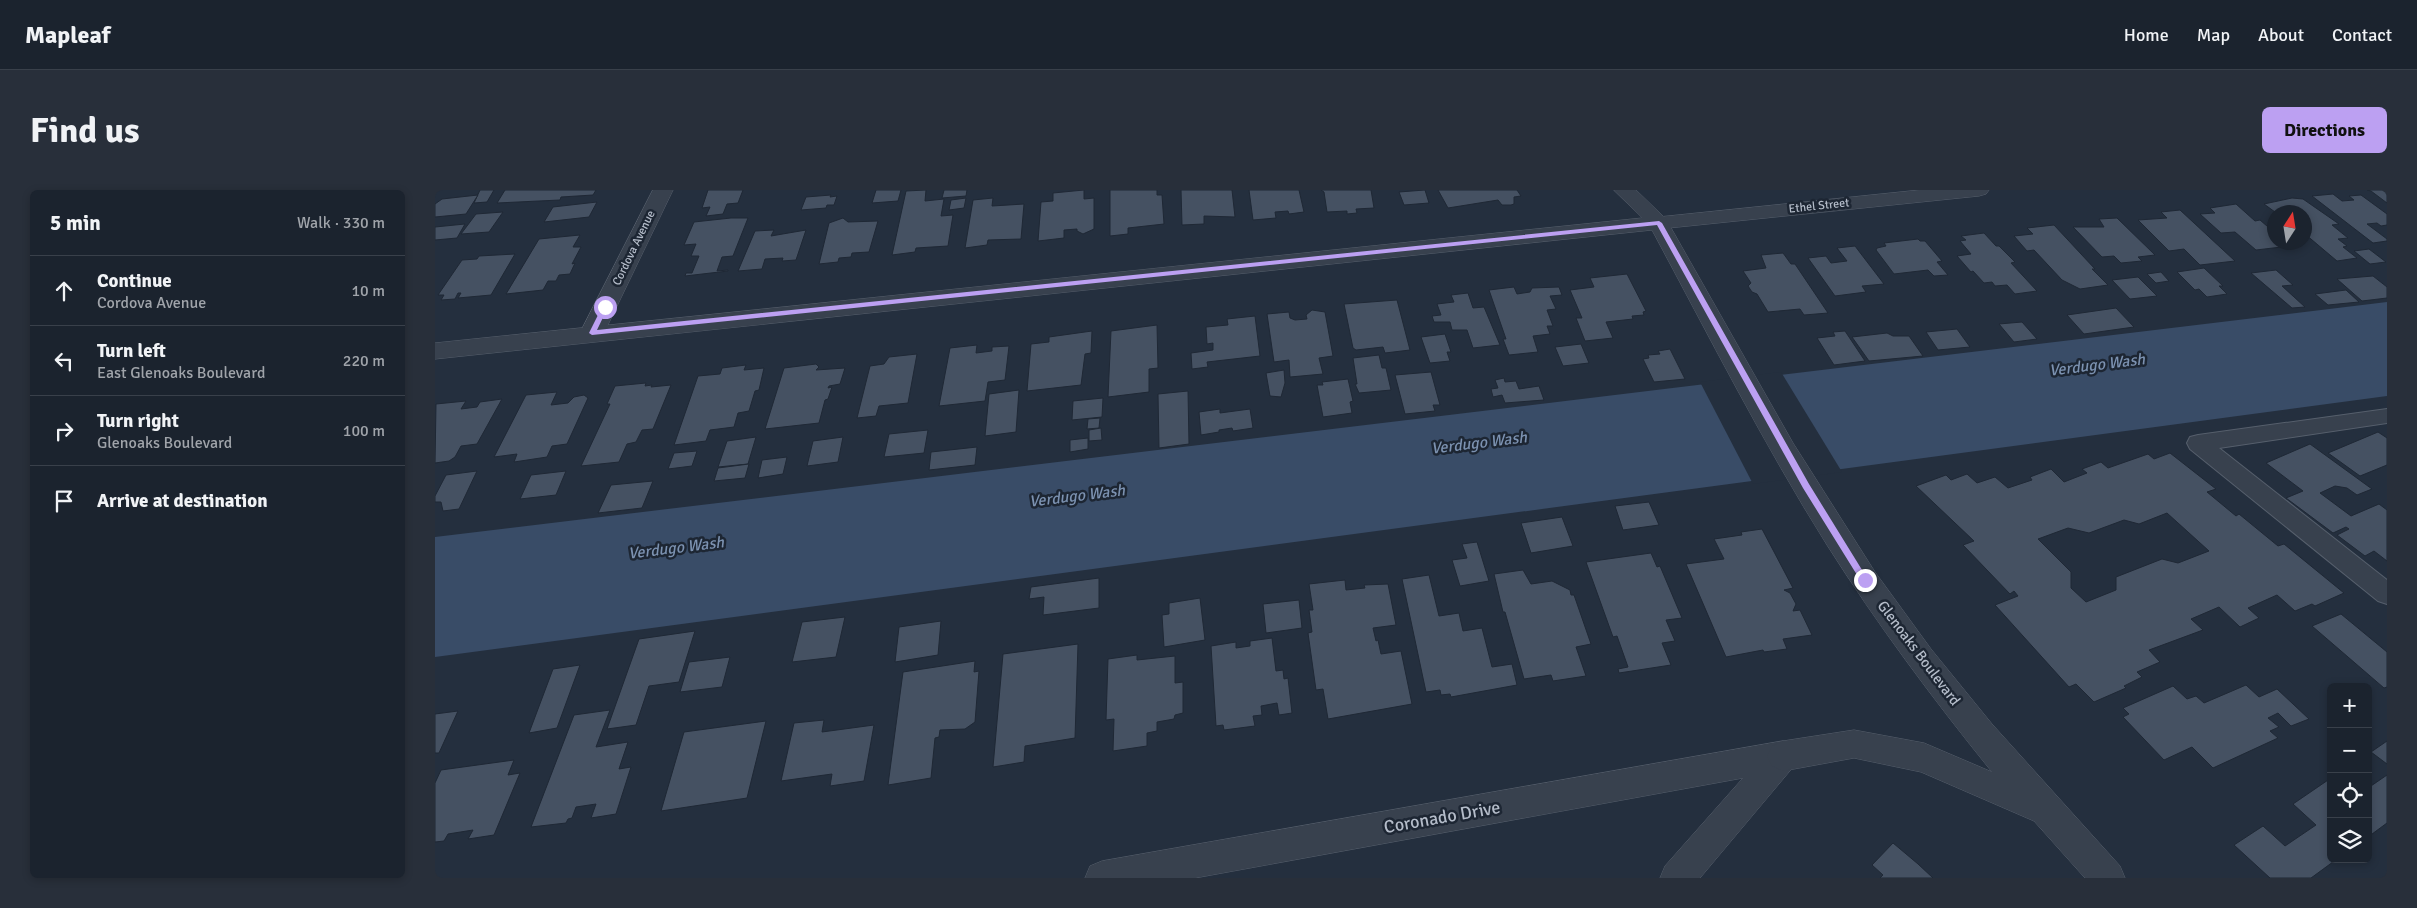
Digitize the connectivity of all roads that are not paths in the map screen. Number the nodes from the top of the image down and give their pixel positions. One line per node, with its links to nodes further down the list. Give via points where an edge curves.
1 (663, 190): 5 (street, Cordova Avenue)
2 (1624, 190): 4 (street, Glenoaks Boulevard)
3 (1979, 190): 4 (street, Ethel Street)
4 (1659, 223): 5 (street, Ethel Street); 10 (street, Glenoaks Boulevard, via 1834,534 1896,626)
5 (592, 333): 6 (street, Ethel Street)
6 (435, 350)
7 (2387, 416): 8 (lane, via 2198,444)
8 (2387, 594)
9 (1783, 756): 10 (street, Coronado Drive, via 1854,744 1924,758); 11 (street, Coronado Drive); 12 (street)
10 (2050, 812): 13 (street, Glenoaks Boulevard)
11 (1102, 878)
12 (1677, 878)
13 (2108, 878)

